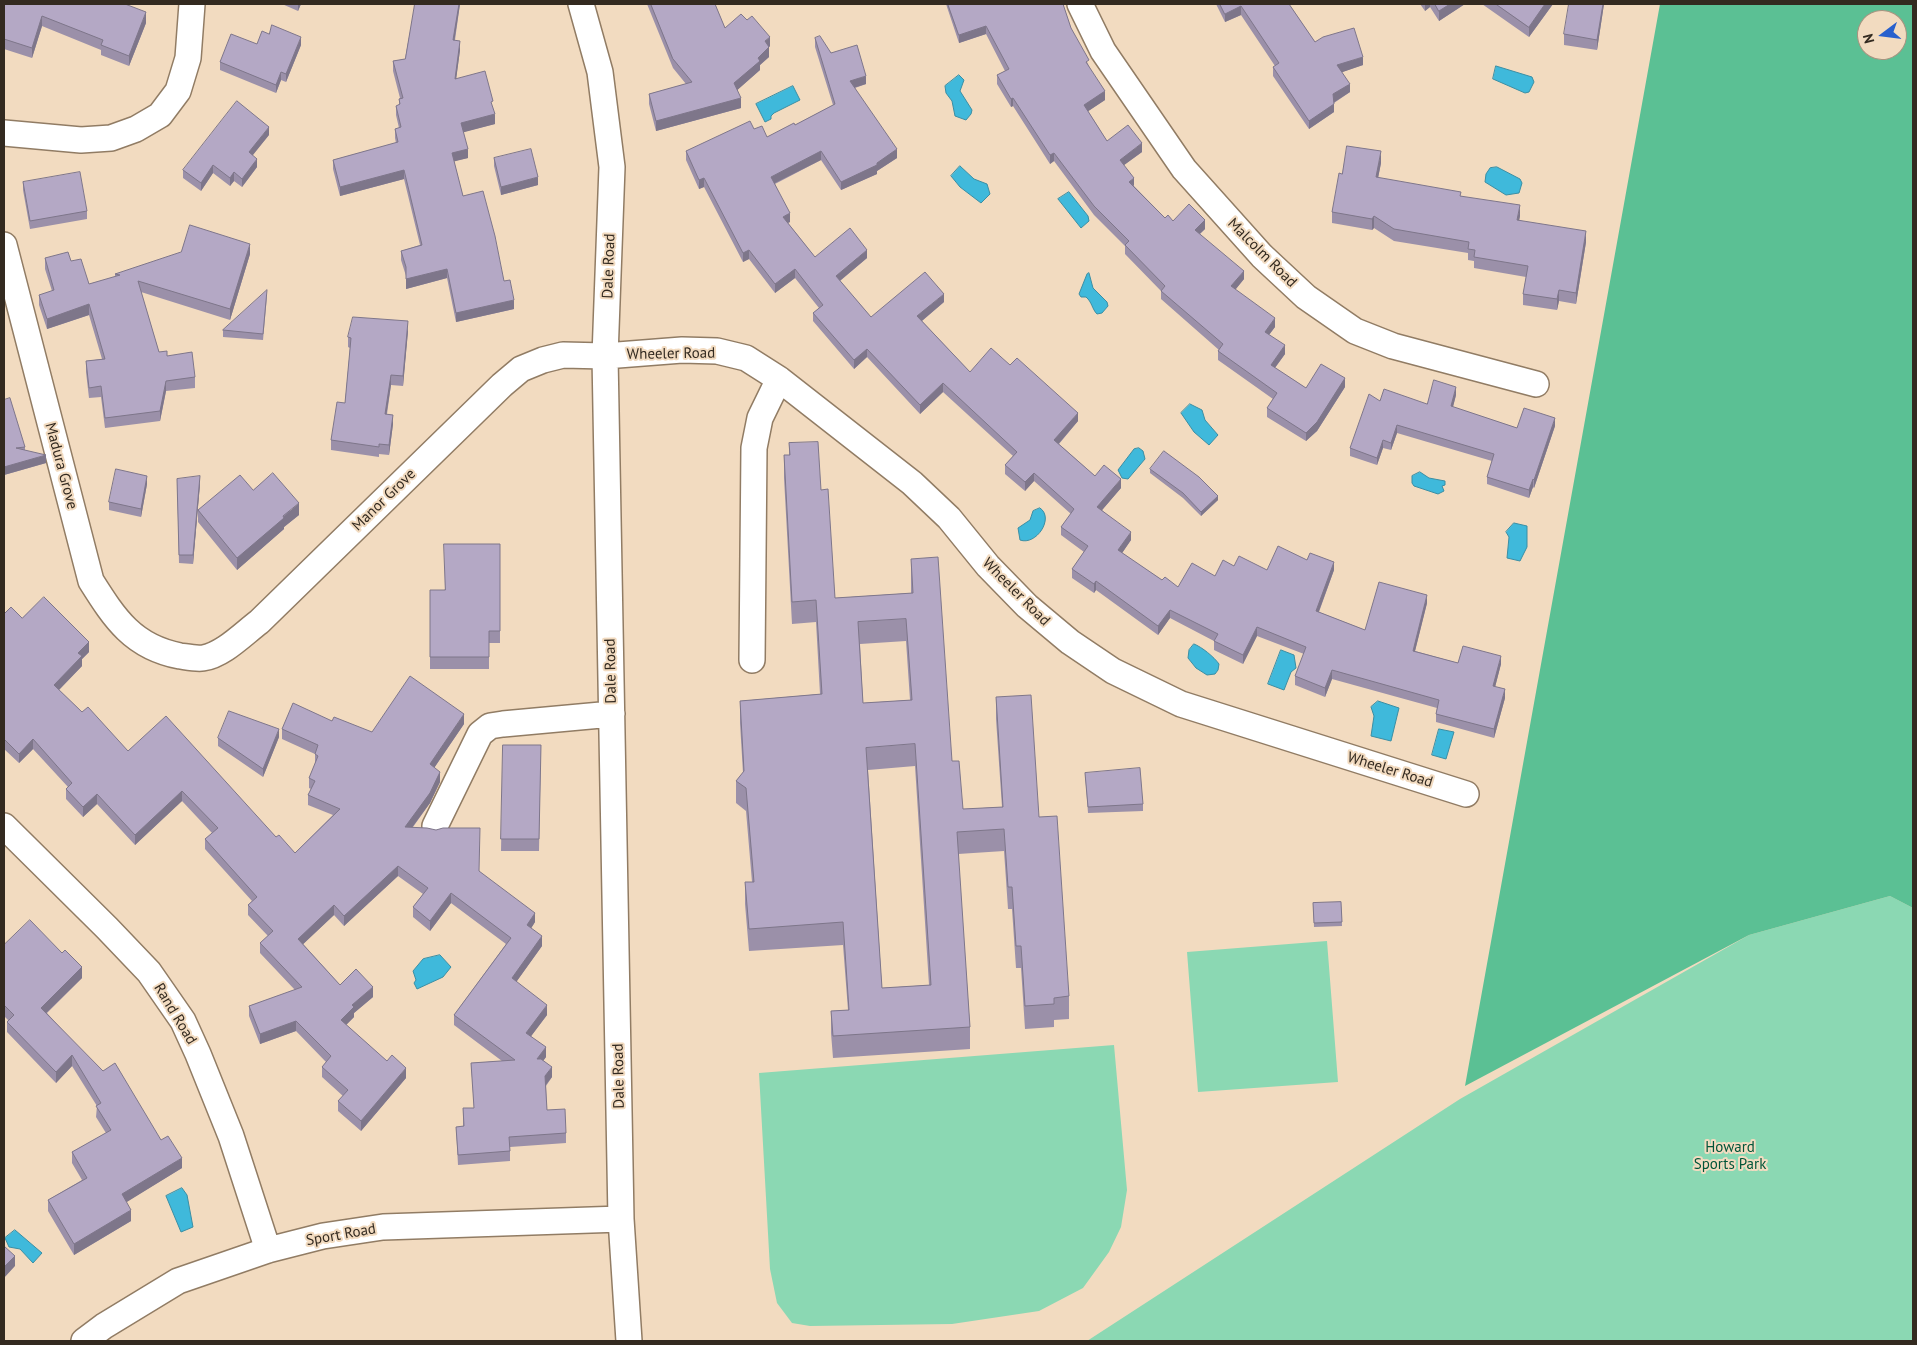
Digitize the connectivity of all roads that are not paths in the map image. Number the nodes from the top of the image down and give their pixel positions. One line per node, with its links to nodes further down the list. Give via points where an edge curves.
1 (192, 4): 4 (street, via 188,58 178,91 160,115 111,138 81,140)
2 (581, 4): 6 (street, Dale Road, via 600,72 612,167)
3 (1080, 4): 8 (street, Malcolm Road, via 1103,51 1184,169 1262,256 1306,297 1355,331 1393,346)
4 (4, 133)
5 (4, 245): 9 (street, Madura Grove, via 92,581 110,611 136,639)
6 (606, 356): 7 (street, Wheeler Road, via 682,350 717,351 746,358); 9 (street, Manor Grove, via 563,355 521,369 258,622 229,645 204,658); 11 (street, Dale Road)
7 (780, 379): 10 (street, via 760,418 754,448); 12 (street, Wheeler Road, via 912,483 949,518 988,566 1027,606 1070,642 1113,671 1181,704)
8 (1536, 384)
9 (168, 654)
10 (752, 660)
11 (612, 714): 14 (street, via 490,726 480,734); 15 (street, Dale Road)
12 (1466, 794)
13 (4, 826): 16 (street, Rand Road, via 148,972 182,1021 231,1136)
14 (435, 826)
15 (621, 1219): 16 (street, Sport Road, via 383,1227 323,1236); 18 (street, Dale Road)
16 (268, 1250): 17 (street, Sport Road, via 178,1282)
17 (84, 1341)
18 (629, 1341)

